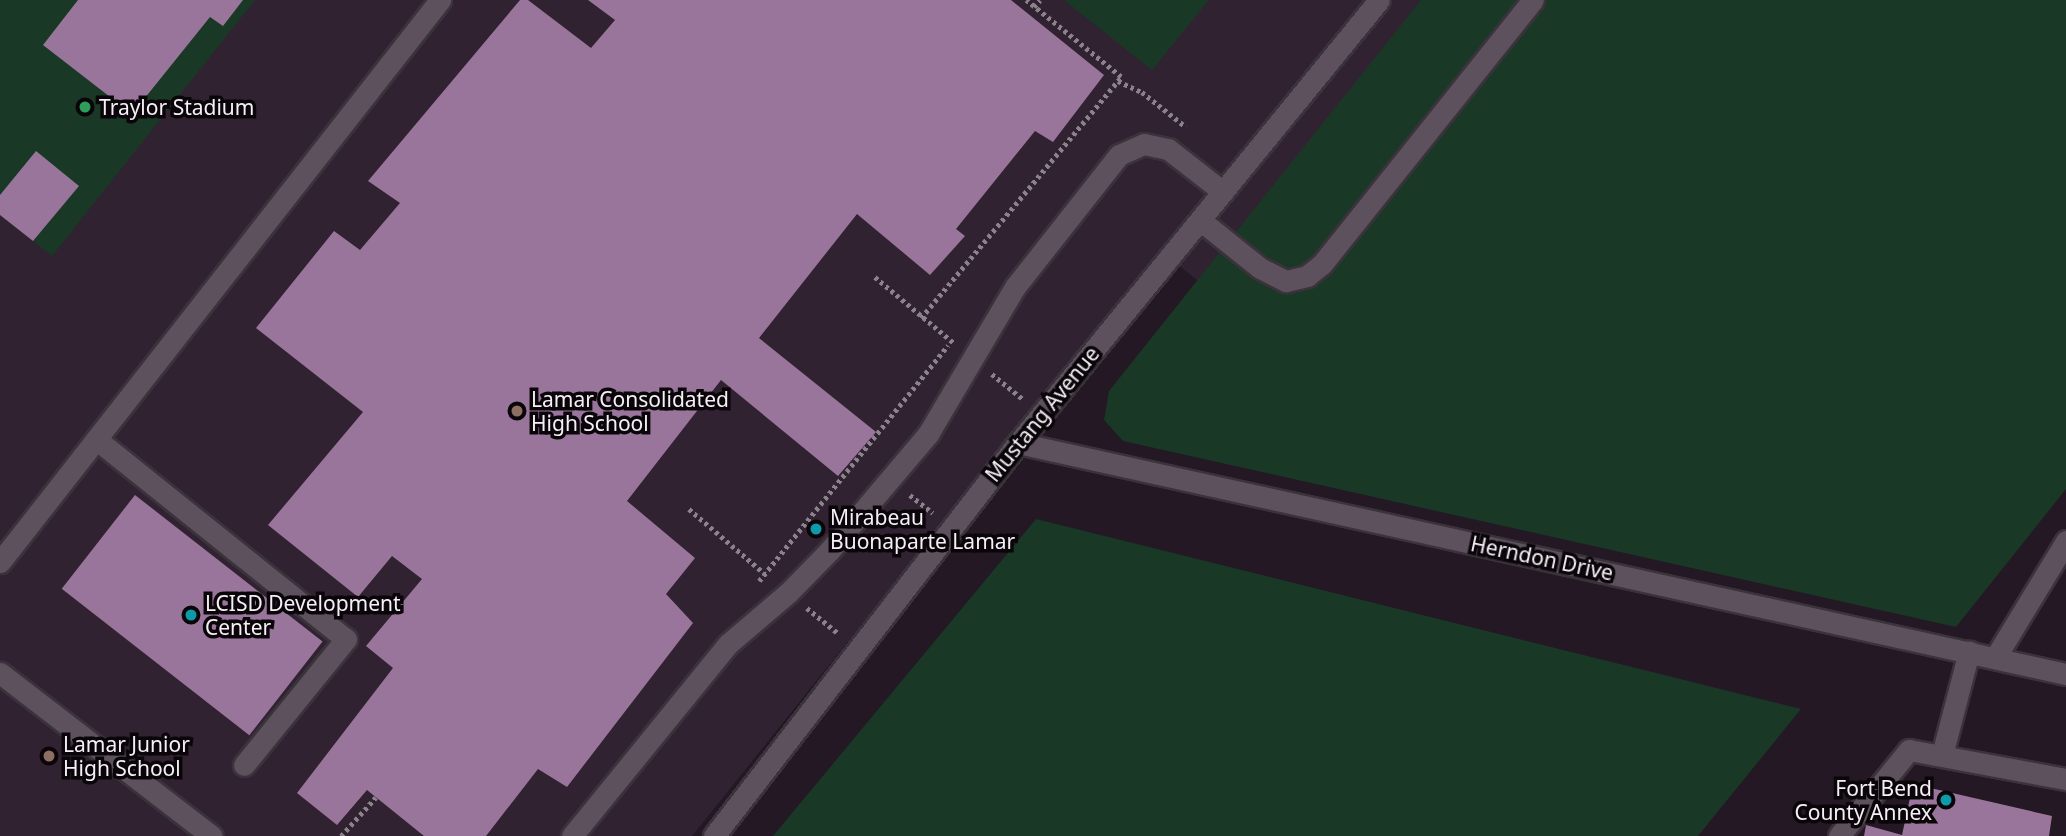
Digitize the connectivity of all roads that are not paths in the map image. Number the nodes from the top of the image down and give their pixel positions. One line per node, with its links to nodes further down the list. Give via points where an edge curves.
1 (440, 0): 6 (street)
2 (1380, 0): 4 (street, Mustang Avenue)
3 (1533, 0): 5 (street, via 1322,264 1307,276 1286,281 1260,268)
4 (1223, 192): 5 (street, Mustang Avenue); 18 (street, via 1168,149 1144,144 1119,155 1015,287 928,434 830,550 728,644)
5 (1200, 220): 7 (street, Mustang Avenue)
6 (96, 439): 9 (street); 15 (street, via 346,639)
7 (1018, 443): 10 (street, Herndon Drive); 19 (street, Mustang Avenue)
8 (2066, 541): 11 (street)
9 (0, 562)
10 (1969, 651): 11 (street, Herndon Drive); 14 (street)
11 (1995, 658): 13 (street, Herndon Drive)
12 (0, 673): 17 (street)
13 (2066, 674)
14 (1942, 755): 16 (street); 20 (street, via 1909,750)
15 (244, 765)
16 (2066, 779)
17 (212, 836)
18 (572, 836)
19 (714, 836)
20 (1839, 836)

